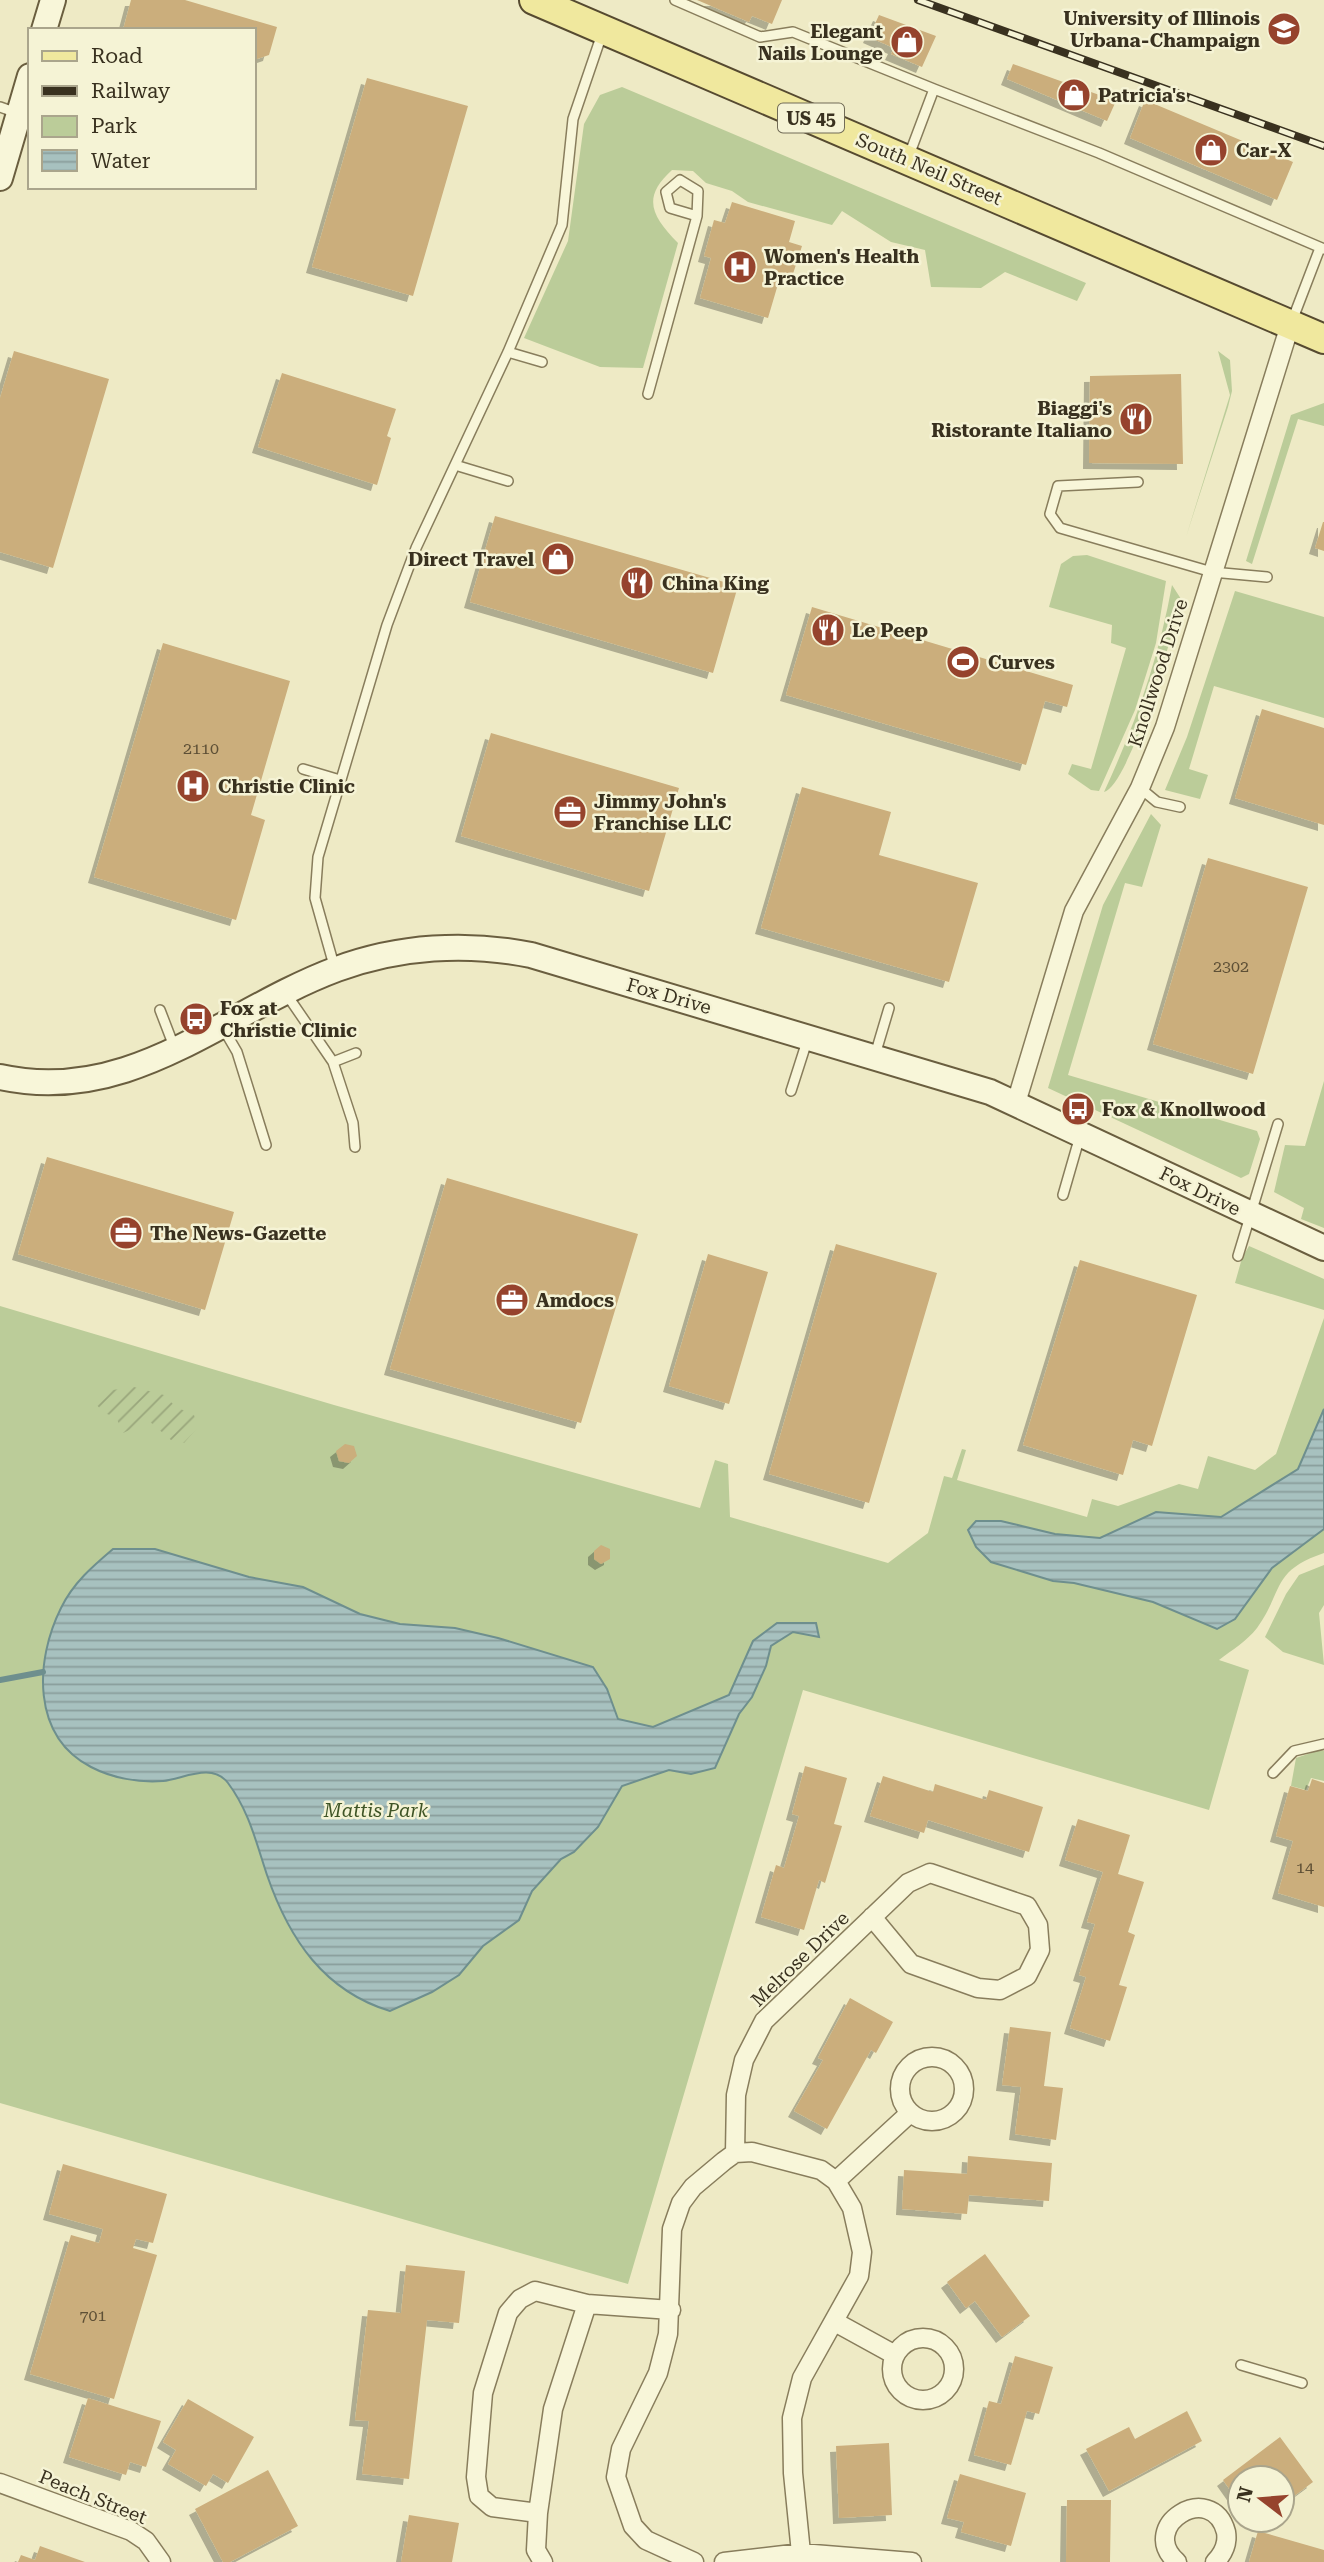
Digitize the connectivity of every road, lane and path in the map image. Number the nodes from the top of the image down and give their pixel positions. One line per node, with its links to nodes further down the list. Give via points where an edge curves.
1 (52, 0): 4 (street)
2 (534, 0): 5 (main road, South Neil Street / US 45)
3 (675, 0): 7 (lane, via 760,37 793,32)
4 (45, 28)
5 (604, 29): 9 (main road, South Neil Street / US 45); 15 (lane, via 573,119 562,225)
6 (28, 82): 8 (street)
7 (934, 89): 9 (lane); 12 (lane)
8 (14, 120): 10 (street)
9 (908, 160): 13 (main road, South Neil Street / US 45)
10 (0, 178)
11 (697, 216): 17 (lane)
12 (1322, 248): 13 (lane)
13 (1290, 325): 14 (main road, South Neil Street / US 45); 21 (street, Knollwood Drive)
14 (1324, 340)
15 (508, 352): 16 (lane); 18 (lane)
16 (542, 362)
17 (648, 394)
18 (455, 465): 19 (lane); 24 (lane, via 391,614)
19 (508, 481)
20 (1138, 482): 21 (lane, via 1058,486 1050,514 1060,528)
21 (1212, 572): 22 (lane); 25 (street, Knollwood Drive, via 1166,727)
22 (1267, 577)
23 (303, 769): 24 (lane)
24 (340, 780): 27 (lane, via 314,874 322,933)
25 (1140, 788): 26 (lane, via 1157,802); 39 (street, Knollwood Drive, via 1074,911)
26 (1181, 807)
27 (335, 970): 28 (street, Fox Drive); 32 (street, Fox Drive, via 418,950 499,948)
28 (286, 993): 31 (street, Fox Drive); 36 (lane)
29 (889, 1009): 35 (lane)
30 (160, 1010): 33 (lane)
31 (222, 1026): 33 (street, Fox Drive); 42 (lane, via 237,1052)
32 (808, 1036): 35 (street, Fox Drive); 38 (lane)
33 (176, 1050): 37 (street, Fox Drive, via 156,1061 82,1080)
34 (356, 1054): 36 (lane)
35 (875, 1057): 39 (street, Fox Drive)
36 (333, 1062): 43 (lane, via 353,1123)
37 (0, 1077)
38 (791, 1091)
39 (1016, 1103): 41 (street, Fox Drive)
40 (1278, 1124): 45 (lane)
41 (1081, 1135): 44 (lane); 45 (street, Fox Drive)
42 (266, 1145)
43 (355, 1147)
44 (1063, 1195)
45 (1252, 1216): 46 (street, Fox Drive); 47 (lane)
46 (1324, 1248)
47 (1238, 1256)
48 (1324, 1744): 49 (lane, via 1294,1751)
49 (1273, 1773)
50 (872, 1917): 50 (street, Melrose Drive, via 908,1883 930,1873 1027,1906 1038,1925 1040,1950 1027,1976 1000,1990 978,1988 911,1964); 52 (street, Melrose Drive, via 764,2021 744,2060 736,2095)
51 (910, 2113): 53 (street)
52 (735, 2153): 53 (street, via 769,2155 821,2170); 55 (street, via 710,2171 681,2203 672,2229)
53 (836, 2181): 56 (street, via 852,2208 862,2252 859,2276)
54 (587, 2304): 55 (street); 61 (street, via 553,2409); 61 (street, via 536,2291 520,2299 508,2313 483,2393 476,2477 479,2496 492,2507)
55 (671, 2310): 65 (street, via 658,2373 621,2449 616,2477 633,2526 646,2540)
56 (835, 2322): 57 (street); 62 (street, via 802,2378 792,2418)
57 (895, 2355)
58 (1241, 2365): 59 (lane)
59 (1302, 2383)
60 (0, 2483): 63 (street, Peach Street, via 131,2531 146,2541)
61 (538, 2513): 64 (street, via 536,2550)
62 (802, 2553): 66 (street); 67 (street)
63 (161, 2562)
64 (543, 2562)
65 (694, 2562)
66 (724, 2562)
67 (912, 2562)
68 (1178, 2562): 69 (street, via 1167,2546 1166,2533 1171,2521 1192,2508 1205,2509 1224,2525 1224,2550)
69 (1215, 2562)

